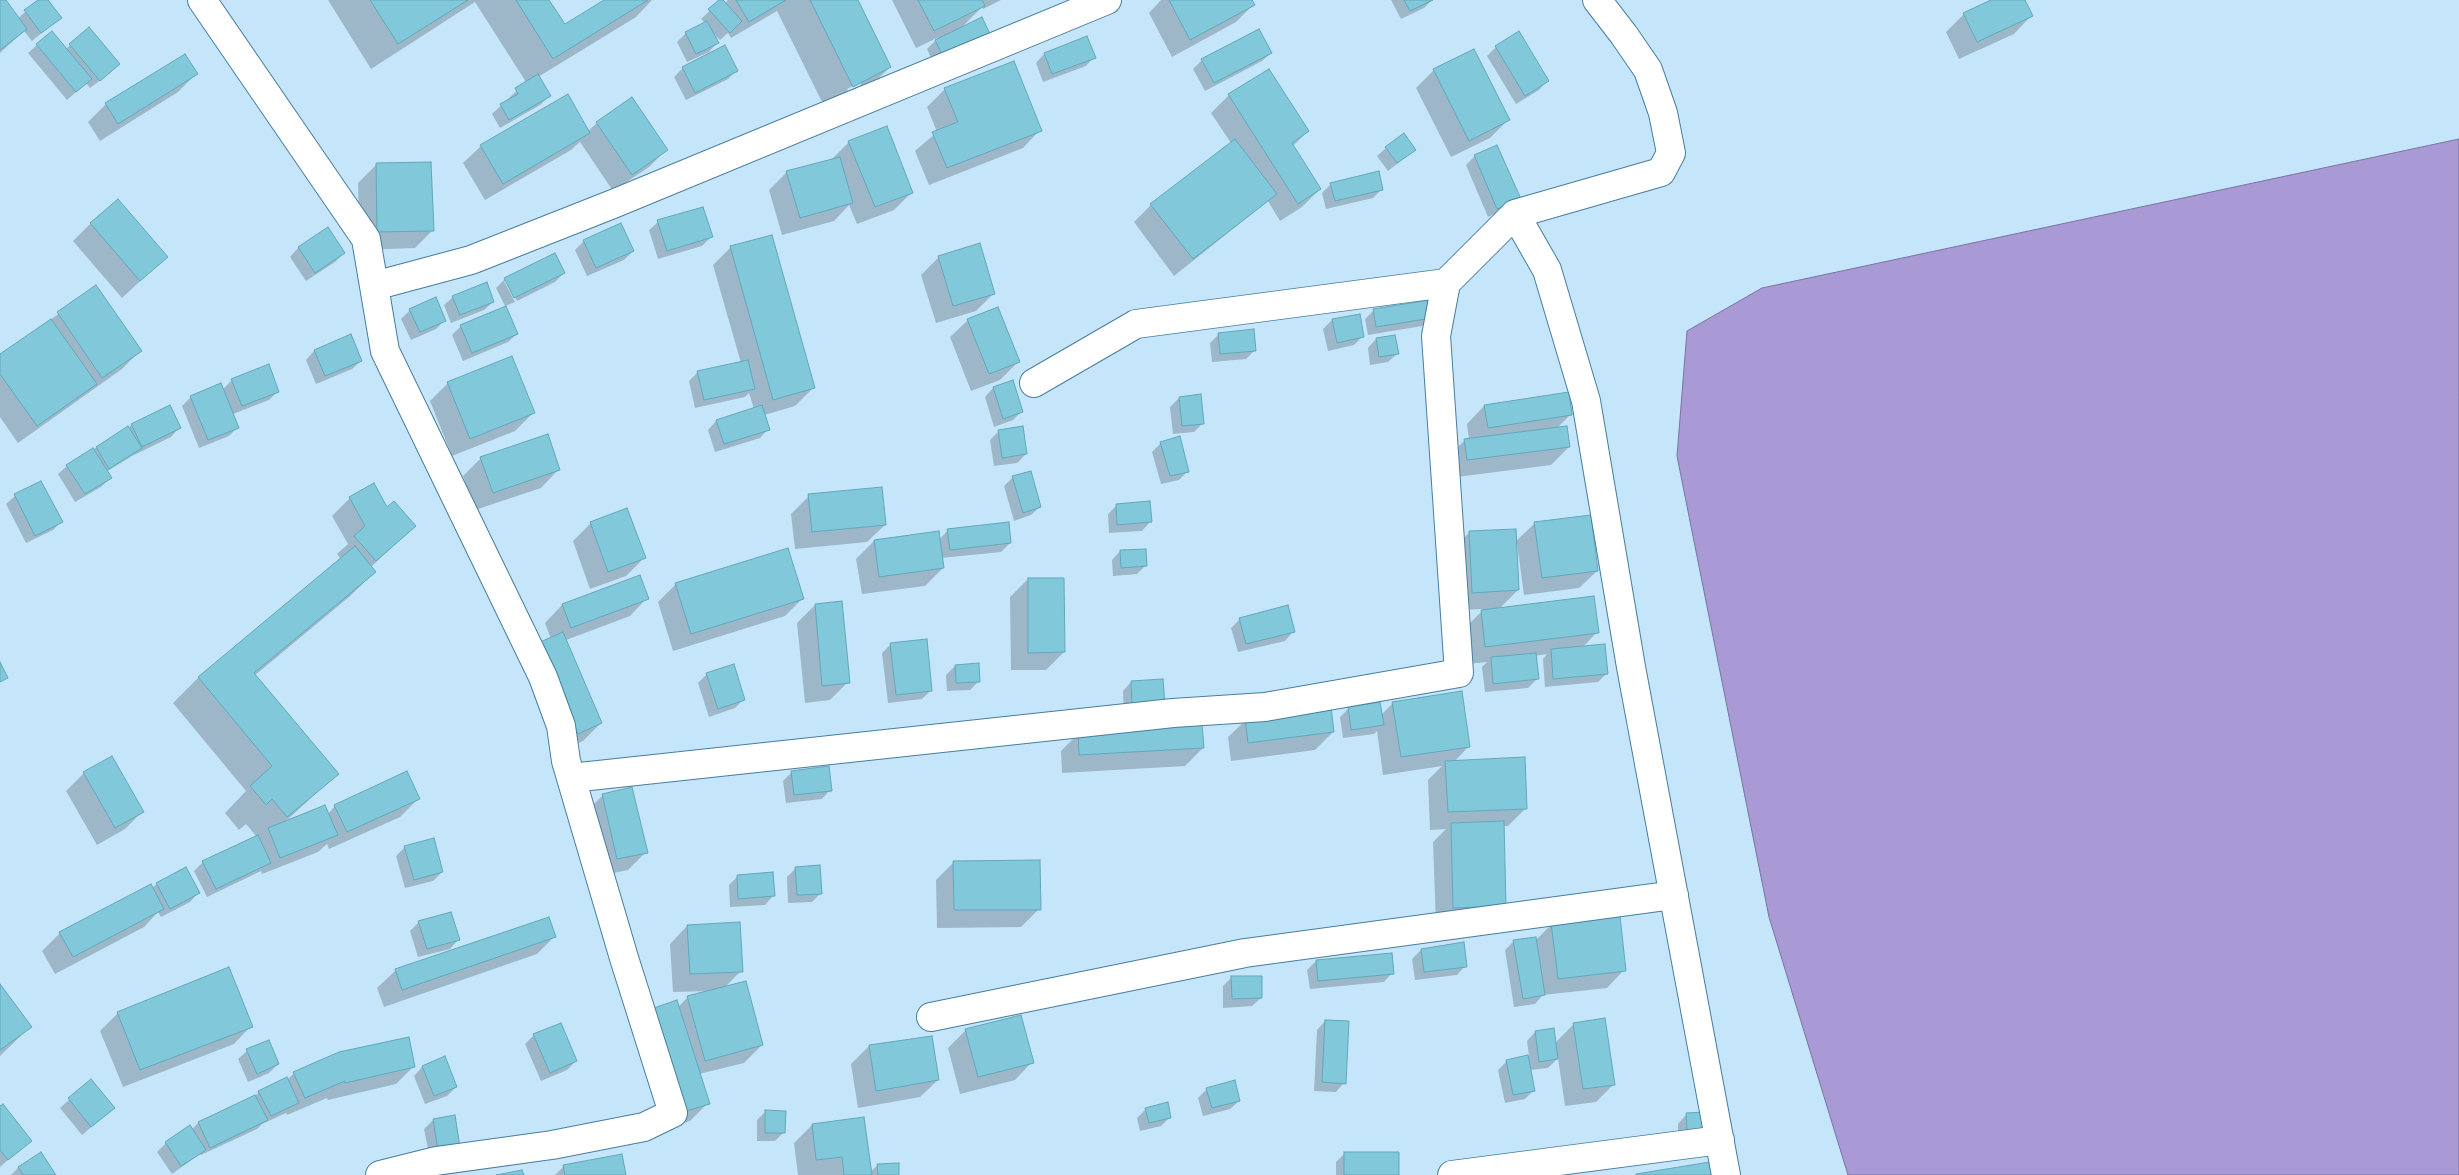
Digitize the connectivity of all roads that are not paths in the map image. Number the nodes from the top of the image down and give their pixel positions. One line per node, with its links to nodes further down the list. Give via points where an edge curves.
1 (202, 0): 6 (street, via 366,239)
2 (1107, 0): 6 (street, via 497,250)
3 (1596, 0): 4 (street, via 1648,70 1663,113 1670,153 1661,172)
4 (1515, 214): 5 (street); 9 (street, via 1546,270 1586,401)
5 (1446, 283): 7 (street, via 1136,324); 8 (street, via 1436,336 1459,673 1265,707 1154,715)
6 (374, 286): 8 (street, via 385,350 543,677 561,726)
7 (1034, 383)
8 (572, 778): 12 (street, via 673,1113 644,1127 552,1146 436,1162)
9 (1674, 895): 10 (street, via 1245,954); 11 (street)
10 (931, 1018)
11 (1720, 1140): 13 (street); 14 (street)
12 (380, 1175)
13 (1452, 1175)
14 (1726, 1175)

